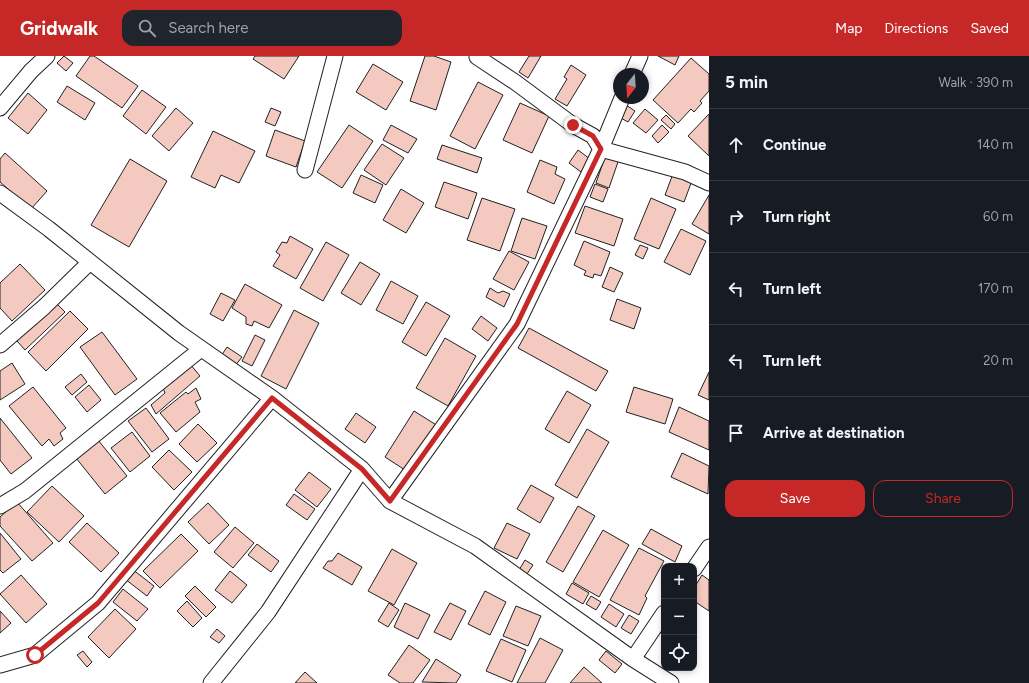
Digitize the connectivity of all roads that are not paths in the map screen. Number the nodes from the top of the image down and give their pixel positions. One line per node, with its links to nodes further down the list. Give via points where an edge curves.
1 (47, 56): 7 (street)
2 (335, 56): 9 (street)
3 (640, 56): 5 (street)
4 (477, 57): 8 (street, via 573,125 593,136)
5 (635, 68)
6 (620, 104): 8 (street)
7 (0, 108)
8 (601, 149): 10 (street, via 685,172); 17 (street, via 517,324)
9 (305, 170)
10 (709, 183)
11 (0, 193): 12 (street)
12 (90, 262): 13 (street, via 44,307); 14 (street)
13 (0, 344)
14 (201, 348): 15 (street); 18 (street, via 25,491)
15 (272, 398): 16 (street); 23 (street, via 98,603 35,655)
16 (362, 469): 17 (street); 24 (street, via 268,612)
17 (390, 501): 22 (street, via 476,546)
18 (0, 506)
19 (709, 547): 20 (street)
20 (697, 565)
21 (661, 617): 22 (street)
22 (633, 659): 25 (street)
23 (0, 665)
24 (211, 683)
25 (669, 683)

